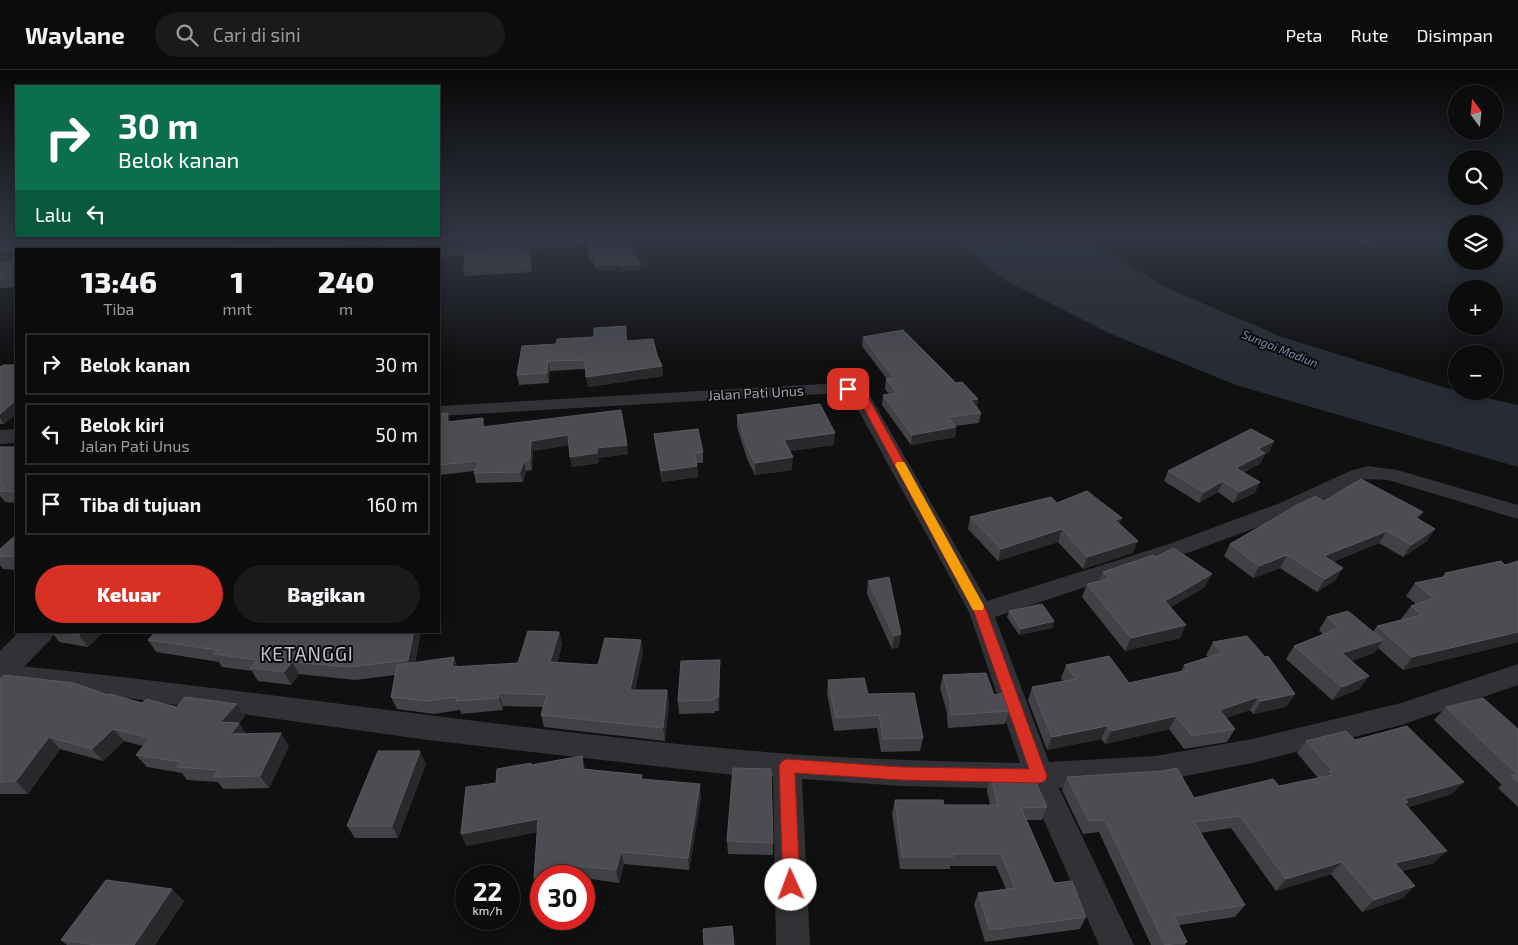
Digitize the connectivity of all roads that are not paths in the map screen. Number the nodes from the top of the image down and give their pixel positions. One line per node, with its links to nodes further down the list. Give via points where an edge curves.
1 (440, 411): 5 (street, Jalan Pati Unus, via 840,388 856,391 864,399)
2 (15, 436): 3 (street)
3 (0, 437)
4 (1518, 512): 5 (street, via 1390,474 1368,472 1288,508 1174,550)
5 (981, 612): 10 (street, Jalan Pati Unus)
6 (38, 633): 7 (street)
7 (0, 673): 9 (street, via 428,728)
8 (1518, 674): 10 (street, via 1401,714 1252,751 1155,769)
9 (787, 766): 10 (street, via 901,774); 11 (street)
10 (1039, 776): 12 (street, Jalan Pati Unus)
11 (793, 945)
12 (1117, 945)

